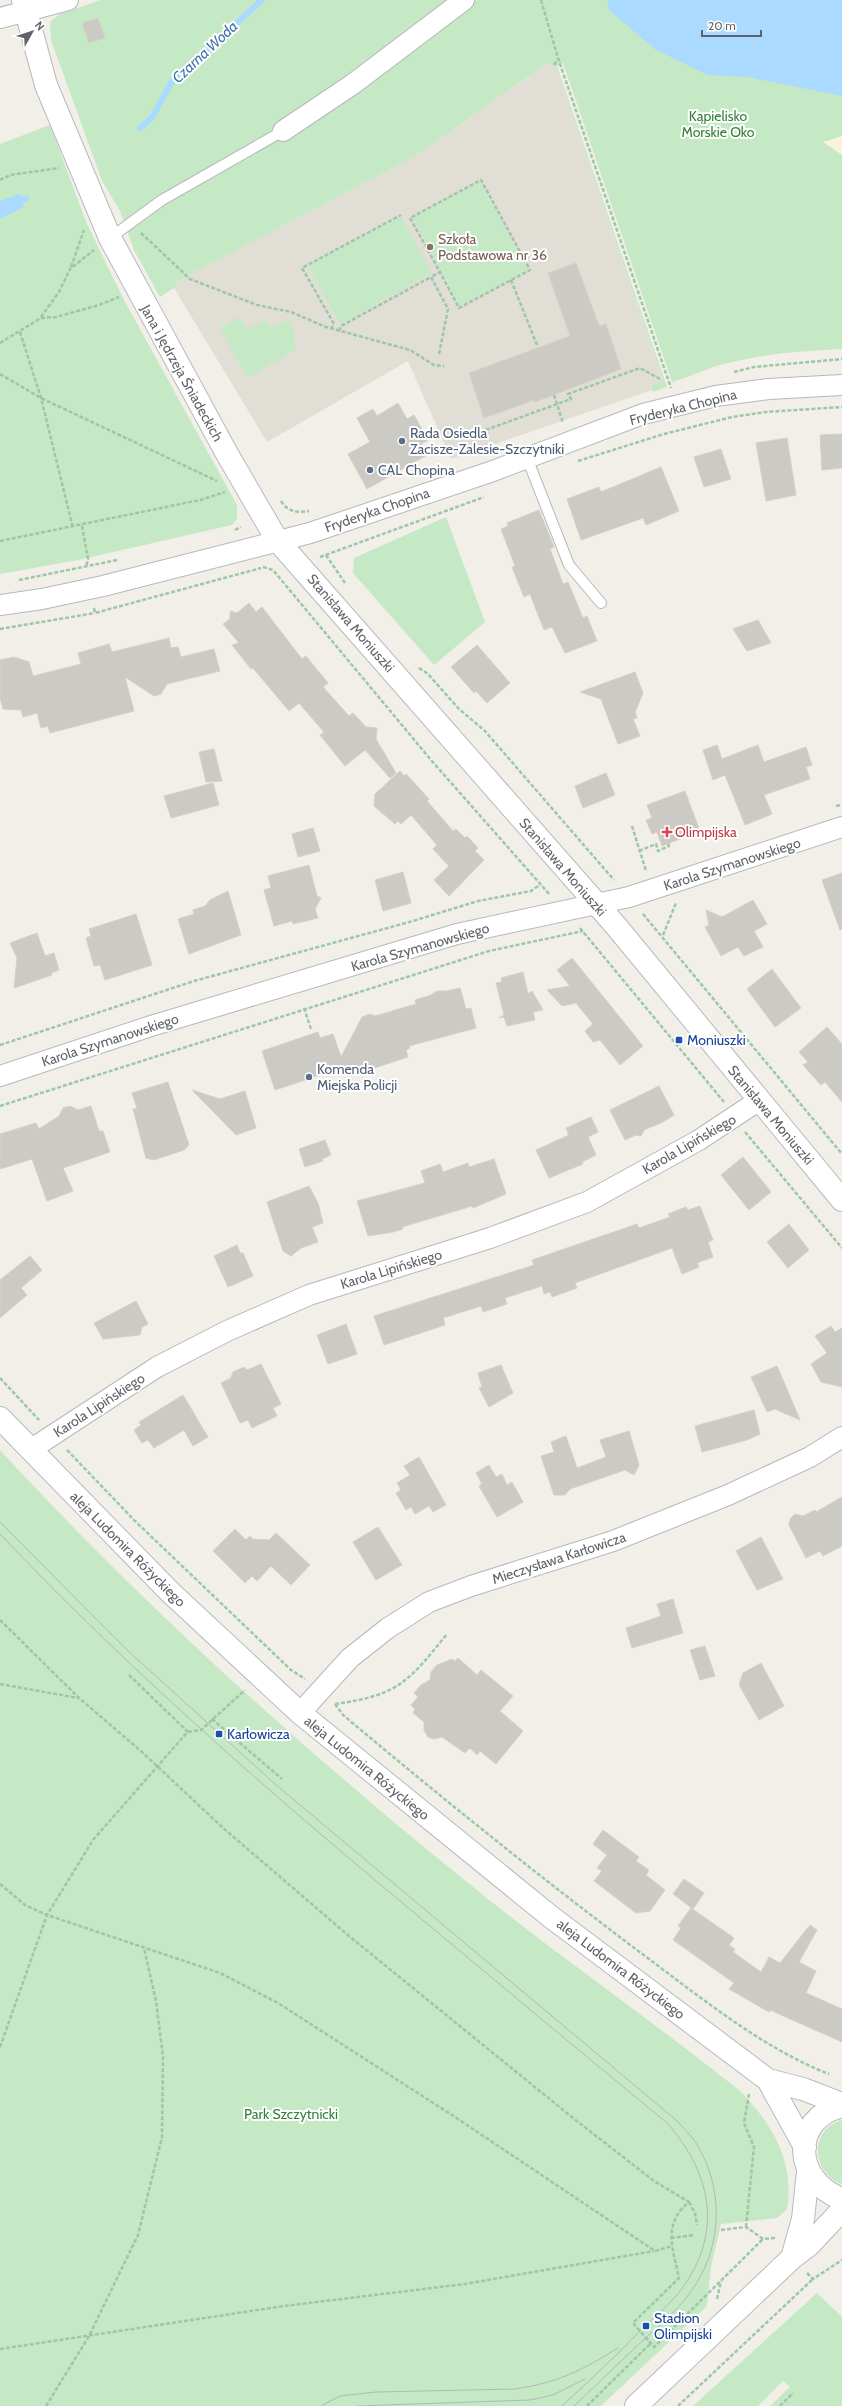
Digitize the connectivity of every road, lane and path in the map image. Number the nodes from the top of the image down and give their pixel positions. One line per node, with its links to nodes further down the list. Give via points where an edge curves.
1 (68, 0): 4 (street)
2 (464, 0): 8 (street, via 353,84)
3 (541, 0): 6 (path)
4 (25, 6): 5 (street); 9 (street, via 46,85)
5 (0, 18)
6 (558, 58): 7 (path); 34 (path)
7 (554, 65)
8 (282, 130): 12 (lane, via 162,200)
9 (73, 153): 10 (path, via 57,169 10,176); 14 (street, Jana i Jędrzeja Śniadeckich, via 93,202)
10 (0, 180)
11 (401, 215): 21 (path, via 302,268 334,324)
12 (133, 223): 14 (lane); 21 (path, via 190,279 258,305 291,312)
13 (86, 224): 15 (path)
14 (103, 243): 15 (path); 19 (street, Jana i Jędrzeja Śniadeckich)
15 (70, 268): 20 (path, via 59,292)
16 (440, 272): 17 (path); 18 (path, via 459,308); 18 (path, via 410,218 481,180 530,270)
17 (431, 277): 22 (path, via 340,326); 26 (path, via 448,309)
18 (511, 280): 25 (path)
19 (135, 287): 20 (path, via 99,305 56,317); 40 (street, Jana i Jędrzeja Śniadeckich)
20 (41, 318): 23 (path)
21 (331, 329): 22 (path)
22 (339, 331): 27 (path, via 410,350 434,365)
23 (20, 332): 24 (path); 32 (path)
24 (0, 343)
25 (537, 345)
26 (439, 354)
27 (444, 366)
28 (0, 374): 32 (path)
29 (662, 380): 33 (path, via 640,368 568,394 570,399)
30 (842, 385): 34 (street, Fryderyka Chopina, via 769,389 716,396)
31 (554, 395): 33 (path)
32 (41, 398): 40 (path); 45 (path)
33 (557, 404): 36 (path); 37 (path)
34 (676, 406): 39 (street, Fryderyka Chopina, via 643,414)
35 (842, 408): 38 (path, via 766,412 732,417)
36 (563, 424)
37 (480, 432)
38 (664, 434)
39 (527, 458): 47 (street, Fryderyka Chopina, via 333,526); 56 (lane, via 569,565)
40 (234, 488): 43 (path, via 200,500); 47 (street, Jana i Jędrzeja Śniadeckich)
41 (285, 508): 42 (path, via 296,513)
42 (310, 511)
43 (82, 526): 45 (path); 51 (path, via 88,559)
44 (242, 527): 46 (path)
45 (73, 528): 48 (path)
46 (229, 532)
47 (278, 540): 57 (street, Fryderyka Chopina, via 103,586); 70 (street, Stanisława Moniuszki)
48 (0, 542)
49 (125, 558): 51 (path)
50 (264, 563): 58 (path, via 267,566 208,584)
51 (86, 567): 53 (path); 54 (path)
52 (263, 567): 67 (path, via 273,570 431,760)
53 (87, 574)
54 (16, 581)
55 (94, 603): 58 (path)
56 (601, 603)
57 (0, 605)
58 (95, 613): 59 (path)
59 (0, 629)
60 (459, 709): 66 (path, via 485,731)
61 (632, 826): 64 (path)
62 (842, 827): 70 (street, Karola Szymanowskiego, via 629,897)
63 (668, 843): 64 (path, via 669,846 658,851 656,844)
64 (639, 851): 65 (path)
65 (646, 871)
66 (617, 882)
67 (542, 884): 68 (path); 81 (path, via 531,890 478,901 413,922 194,981)
68 (546, 890)
69 (679, 896): 76 (path)
70 (595, 903): 82 (street, Karola Szymanowskiego, via 457,934 151,1026); 83 (street, Stanisława Moniuszki)
71 (640, 909): 72 (path)
72 (644, 915): 73 (path); 76 (path)
73 (640, 918)
74 (578, 926): 75 (path)
75 (583, 931): 78 (path); 79 (path, via 489,951)
76 (662, 936): 87 (path)
77 (600, 943): 78 (path)
78 (596, 946): 85 (path)
79 (304, 1008): 80 (path); 84 (path)
80 (311, 1029)
81 (0, 1045)
82 (0, 1076)
83 (758, 1101): 88 (street, Stanisława Moniuszki); 92 (street, Karola Lipińskiego, via 699,1140 586,1202 490,1238 309,1295 227,1331 157,1367)
84 (0, 1106)
85 (729, 1108)
86 (744, 1130): 89 (path)
87 (842, 1154)
88 (842, 1200)
89 (842, 1248)
90 (0, 1378): 92 (path)
91 (0, 1418): 94 (street, aleja Ludomira Różyckiego)
92 (53, 1435): 94 (street, Karola Lipińskiego); 100 (path, via 153,1538 291,1670)
93 (842, 1437): 100 (street, Mieczysława Karłowicza, via 810,1457 728,1495 613,1541 429,1602 388,1628 355,1654)
94 (30, 1450): 103 (street, aleja Ludomira Różyckiego, via 171,1592)
95 (0, 1620): 101 (path)
96 (447, 1634): 102 (path, via 415,1673 401,1685 380,1695)
97 (129, 1675): 105 (path)
98 (0, 1684): 101 (path)
99 (246, 1689): 104 (path)
100 (319, 1691): 102 (path); 103 (street, Mieczysława Karłowicza)
101 (79, 1698): 106 (path)
102 (335, 1704): 112 (path, via 343,1715 456,1810 562,1894 684,1985 784,2054)
103 (300, 1712): 113 (street, aleja Ludomira Różyckiego, via 551,1917)
104 (212, 1719): 105 (path, via 202,1730); 107 (path)
105 (188, 1732): 106 (path)
106 (157, 1766): 109 (path, via 93,1840); 119 (path, via 222,1827 408,1986 654,2181)
107 (282, 1779)
108 (0, 1884): 109 (path, via 25,1905)
109 (47, 1915): 110 (path); 111 (path)
110 (144, 1948): 131 (path, via 220,1974 278,2003 452,2115); 135 (path, via 156,2001 163,2057 162,2137 138,2235)
111 (0, 2047)
112 (816, 2069)
113 (768, 2080): 115 (street, aleja Ludomira Różyckiego, via 803,2089); 116 (street, aleja Ludomira Różyckiego)
114 (753, 2099): 122 (path, via 749,2094 744,2123 754,2147)
115 (842, 2105): 116 (street, via 826,2112 818,2119 809,2132)
116 (805, 2147): 117 (street)
117 (808, 2172): 118 (street, via 821,2189); 133 (street)
118 (842, 2200)
119 (688, 2202): 121 (path, via 695,2213); 126 (path, via 679,2210)
120 (842, 2210): 133 (street, via 809,2245)
121 (697, 2225)
122 (746, 2227): 123 (path); 128 (path)
123 (722, 2230)
124 (778, 2234): 127 (path)
125 (694, 2235): 126 (path)
126 (671, 2238): 130 (path)
127 (774, 2238): 128 (path); 129 (path)
128 (763, 2239): 136 (path, via 654,2347)
129 (778, 2242)
130 (672, 2246): 131 (path); 136 (path, via 679,2278 633,2323)
131 (654, 2251): 135 (path, via 465,2284 284,2306)
132 (842, 2260): 134 (path)
133 (798, 2264): 134 (path); 141 (street)
134 (813, 2279): 142 (path)
135 (89, 2336): 137 (path); 139 (path)
136 (651, 2343): 140 (path)
137 (0, 2349)
138 (793, 2393): 143 (path)
139 (46, 2406)
140 (587, 2406)
141 (636, 2406)
142 (678, 2406)
143 (780, 2406)

